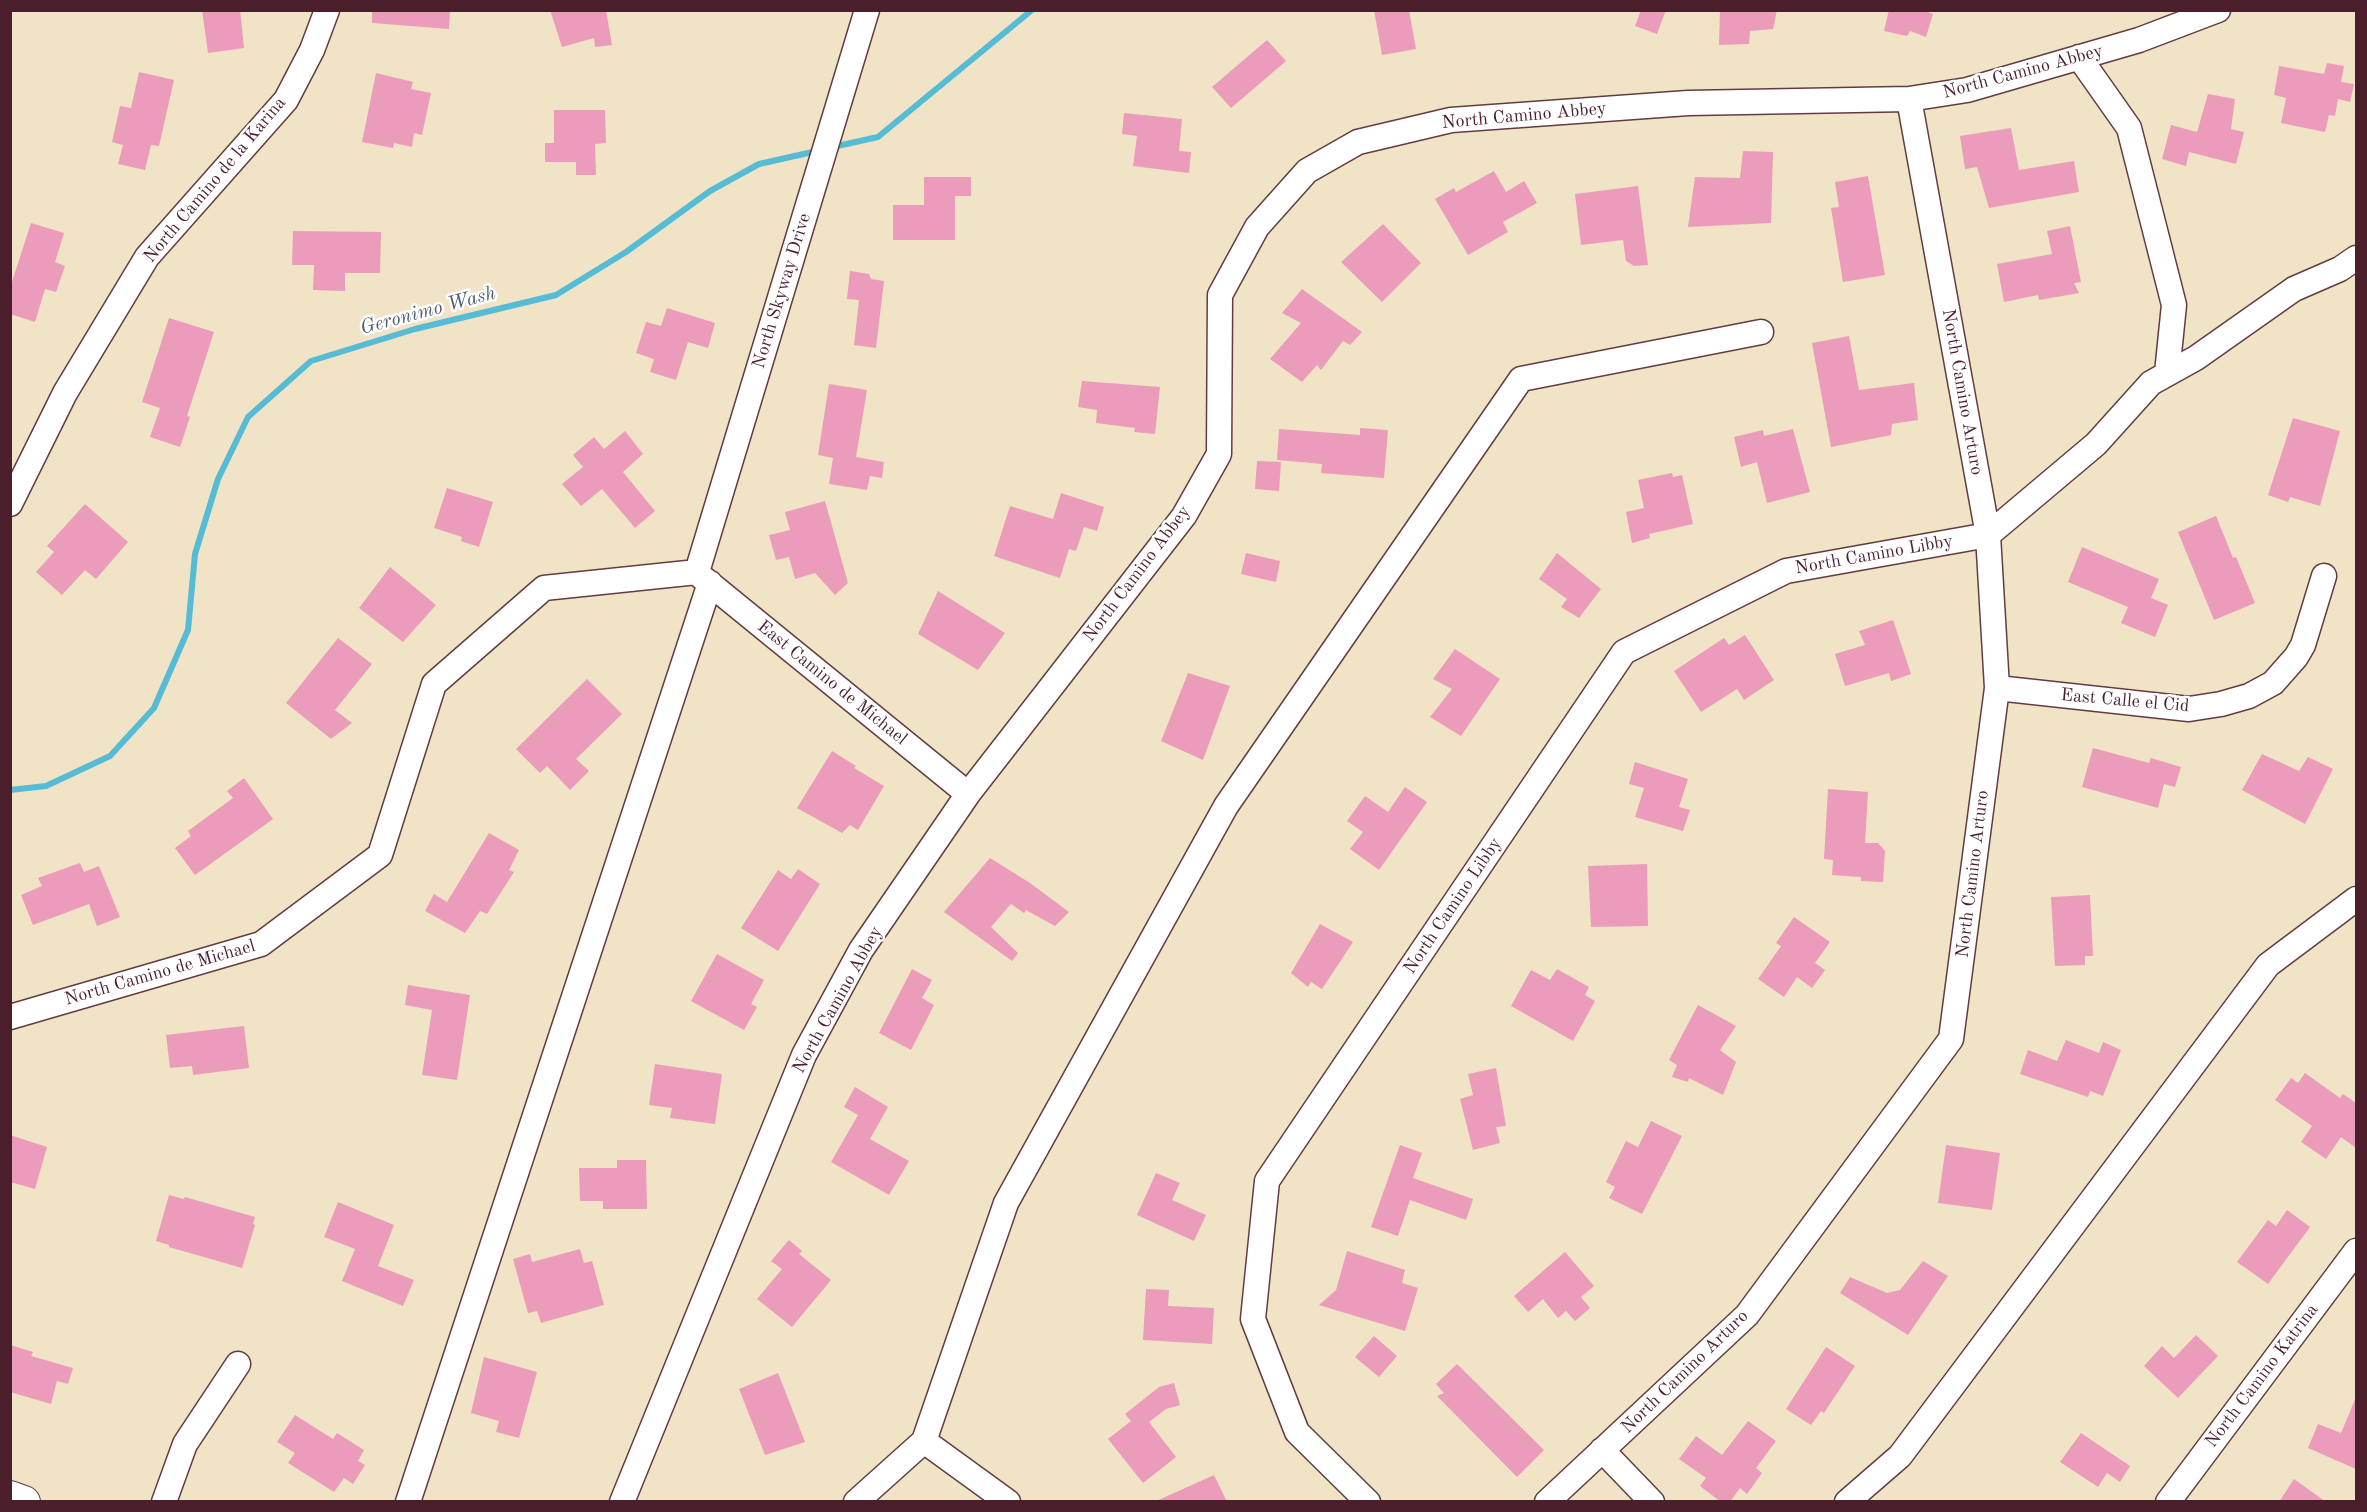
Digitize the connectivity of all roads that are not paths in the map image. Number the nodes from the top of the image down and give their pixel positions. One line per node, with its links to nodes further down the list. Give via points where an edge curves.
1 (327, 10): 9 (street, North Camino de la Karina, via 312,50 285,100 147,257 65,393)
2 (867, 10): 12 (street, North Skyway Drive)
3 (2218, 10): 4 (street, North Camino Abbey, via 2139,40)
4 (2079, 57): 5 (street, North Camino Abbey, via 1967,90); 8 (street, via 2129,128 2174,305)
5 (1909, 99): 10 (street, North Camino Arturo); 14 (street, North Camino Abbey, via 1688,103 1451,120 1358,142 1307,171 1257,227 1220,295 1219,454 1184,516)
6 (2356, 258): 8 (street, via 2294,289 2196,358)
7 (1761, 332): 19 (street, via 1521,379 1226,806 1006,1203)
8 (2167, 373): 10 (street, via 2151,383 2096,444)
9 (10, 504)
10 (1988, 535): 13 (street, North Camino Arturo); 28 (street, North Camino Libby, via 1786,571 1624,652 1267,1181 1253,1319 1297,1432)
11 (2324, 576): 13 (street, East Calle el Cid, via 2296,657 2273,683 2249,696 2189,709)
12 (703, 578): 14 (street, East Camino de Michael); 16 (street, North Camino de Michael, via 544,588 434,684 380,855 261,944); 24 (street, North Skyway Drive)
13 (1997, 688): 20 (street, North Camino Arturo, via 1951,1040 1747,1315)
14 (968, 794): 25 (street, North Camino Abbey, via 861,950 804,1055)
15 (2356, 899): 31 (street, via 2268,965 1900,1456)
16 (10, 1017)
17 (2356, 1251): 32 (street, North Camino Katrina)
18 (238, 1364): 23 (street, via 185,1444)
19 (924, 1441): 26 (street); 27 (street)
20 (1602, 1450): 29 (street, North Camino Arturo); 30 (street)
21 (10, 1497): 22 (main road)
22 (24, 1502)
23 (164, 1502)
24 (408, 1502)
25 (621, 1502)
26 (856, 1502)
27 (1008, 1502)
28 (1368, 1502)
29 (1547, 1502)
30 (1652, 1502)
31 (1847, 1502)
32 (2168, 1502)

